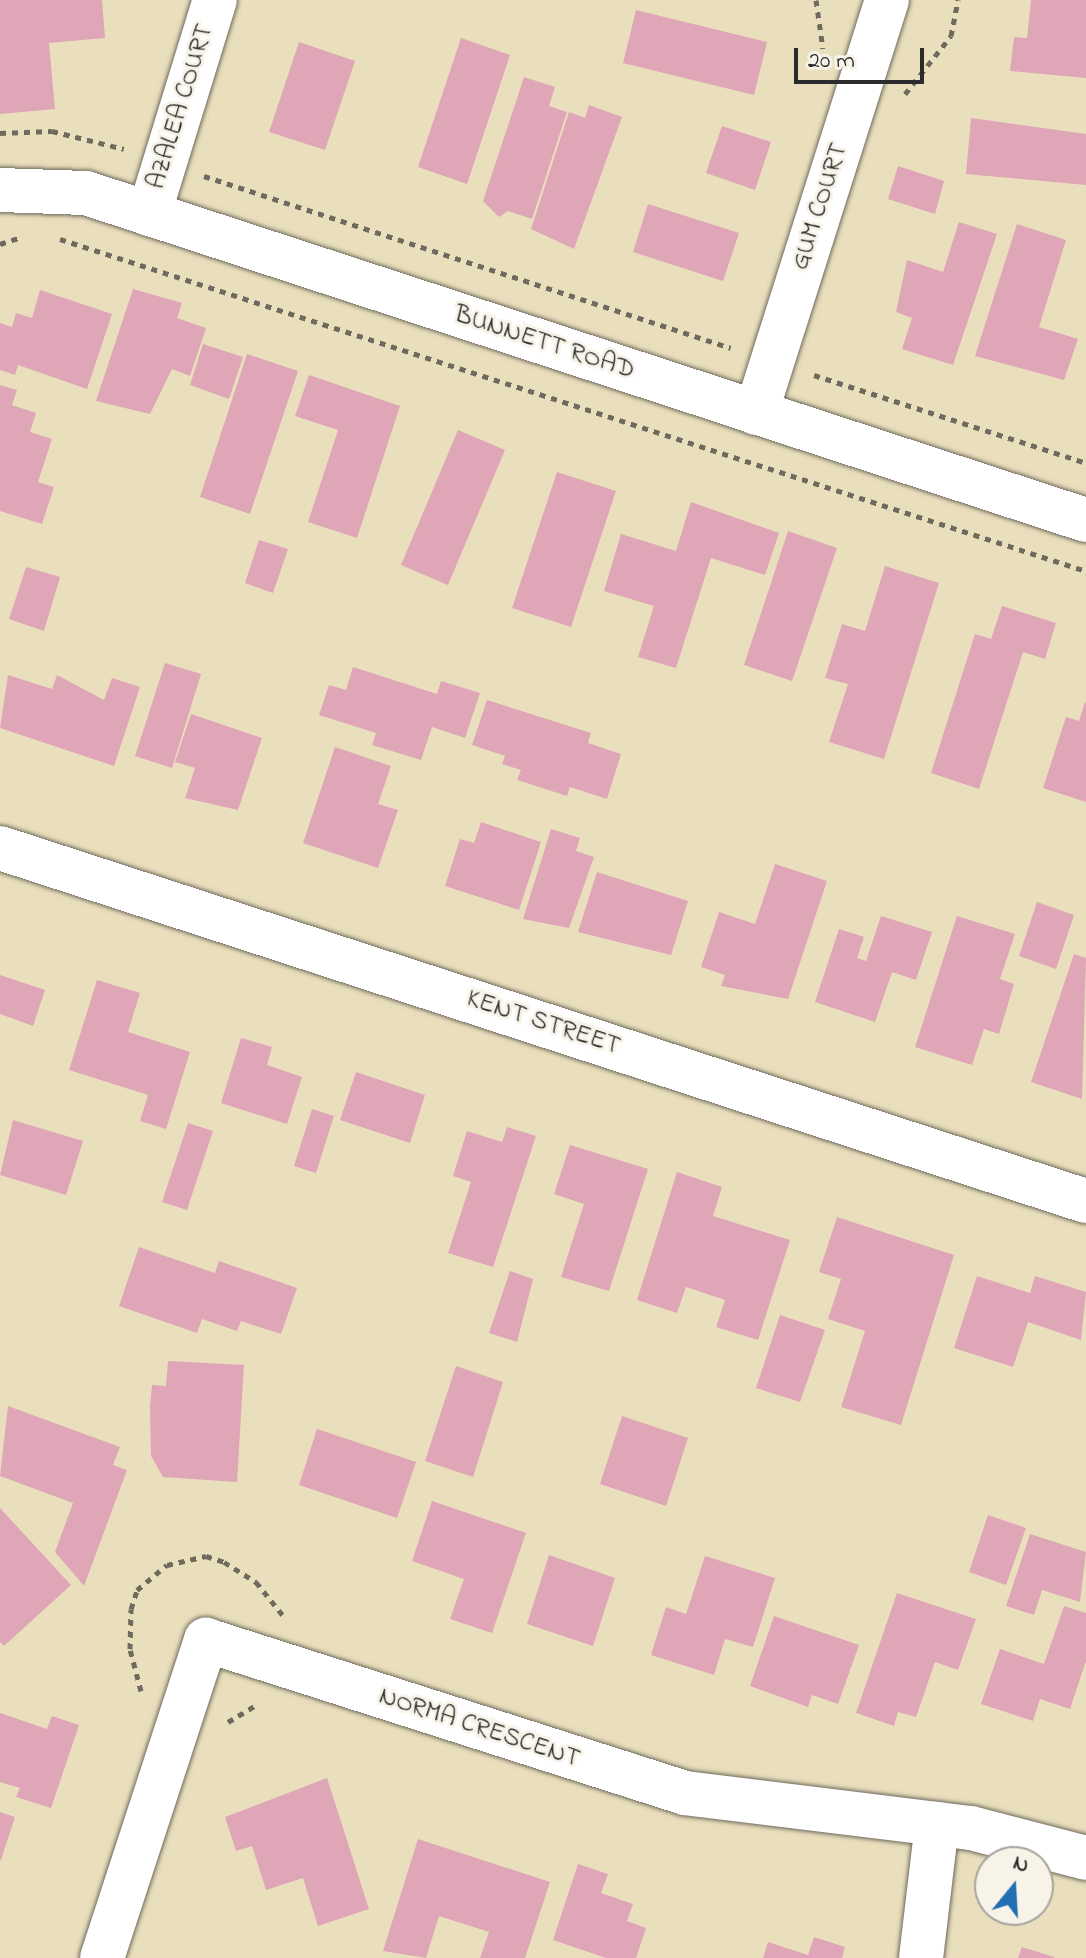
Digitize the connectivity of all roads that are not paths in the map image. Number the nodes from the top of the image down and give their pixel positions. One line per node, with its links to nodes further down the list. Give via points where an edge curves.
1 (215, 0): 4 (street, AZALEA COURT)
2 (887, 0): 5 (street, GUM COURT)
3 (0, 190): 4 (street, BUNNETT ROAD, via 54,187)
4 (149, 214): 5 (street, BUNNETT ROAD)
5 (756, 413): 6 (street, BUNNETT ROAD)
6 (1086, 520)
7 (0, 848): 8 (street, KENT STREET)
8 (1086, 1201)
9 (937, 1824): 10 (street, NORMA CRESCENT); 11 (street, NORMA CRESCENT, via 685,1793 206,1640); 12 (street)
10 (1086, 1858)
11 (102, 1958)
12 (921, 1958)

